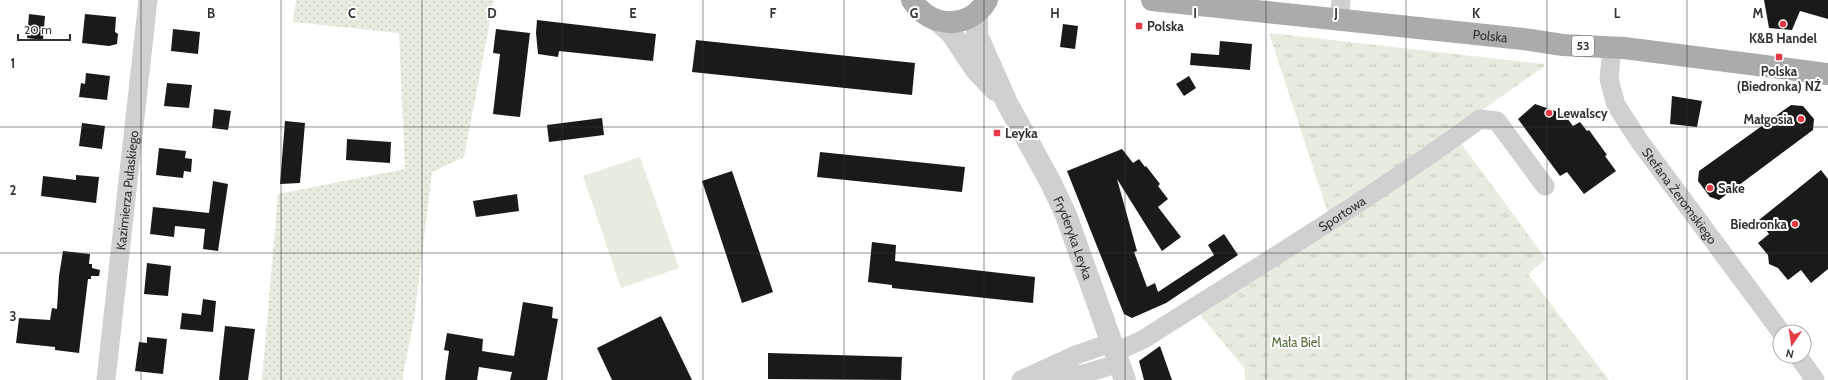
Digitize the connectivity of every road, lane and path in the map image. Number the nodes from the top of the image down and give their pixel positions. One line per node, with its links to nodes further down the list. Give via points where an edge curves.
1 (148, 0): 14 (street, Kazimierza Pułaskiego)
2 (912, 0): 6 (main road, via 921,12)
3 (1152, 0): 5 (main road, Polska / 53)
4 (982, 6): 6 (main road, via 959,22); 9 (street, Fryderyka Leyka, via 977,35)
5 (1340, 10): 7 (main road, Polska / 53, via 1563,45)
6 (939, 22): 9 (street, Fryderyka Leyka, via 952,34 976,70)
7 (1612, 47): 8 (main road, Polska / 53); 11 (street, Stefana Żeromskiego, via 1609,78 1616,105 1640,142)
8 (1828, 74)
9 (1007, 103): 12 (street, Fryderyka Leyka, via 1066,215)
10 (1545, 186): 12 (street, Sportowa, via 1498,121 1480,119 1423,160 1136,344)
11 (1774, 324)
12 (1118, 359): 15 (street, via 1076,355); 16 (street, via 1083,374)
13 (1804, 364): 17 (street)
14 (106, 380)
15 (1021, 380)
16 (1027, 380)
17 (1815, 380)

